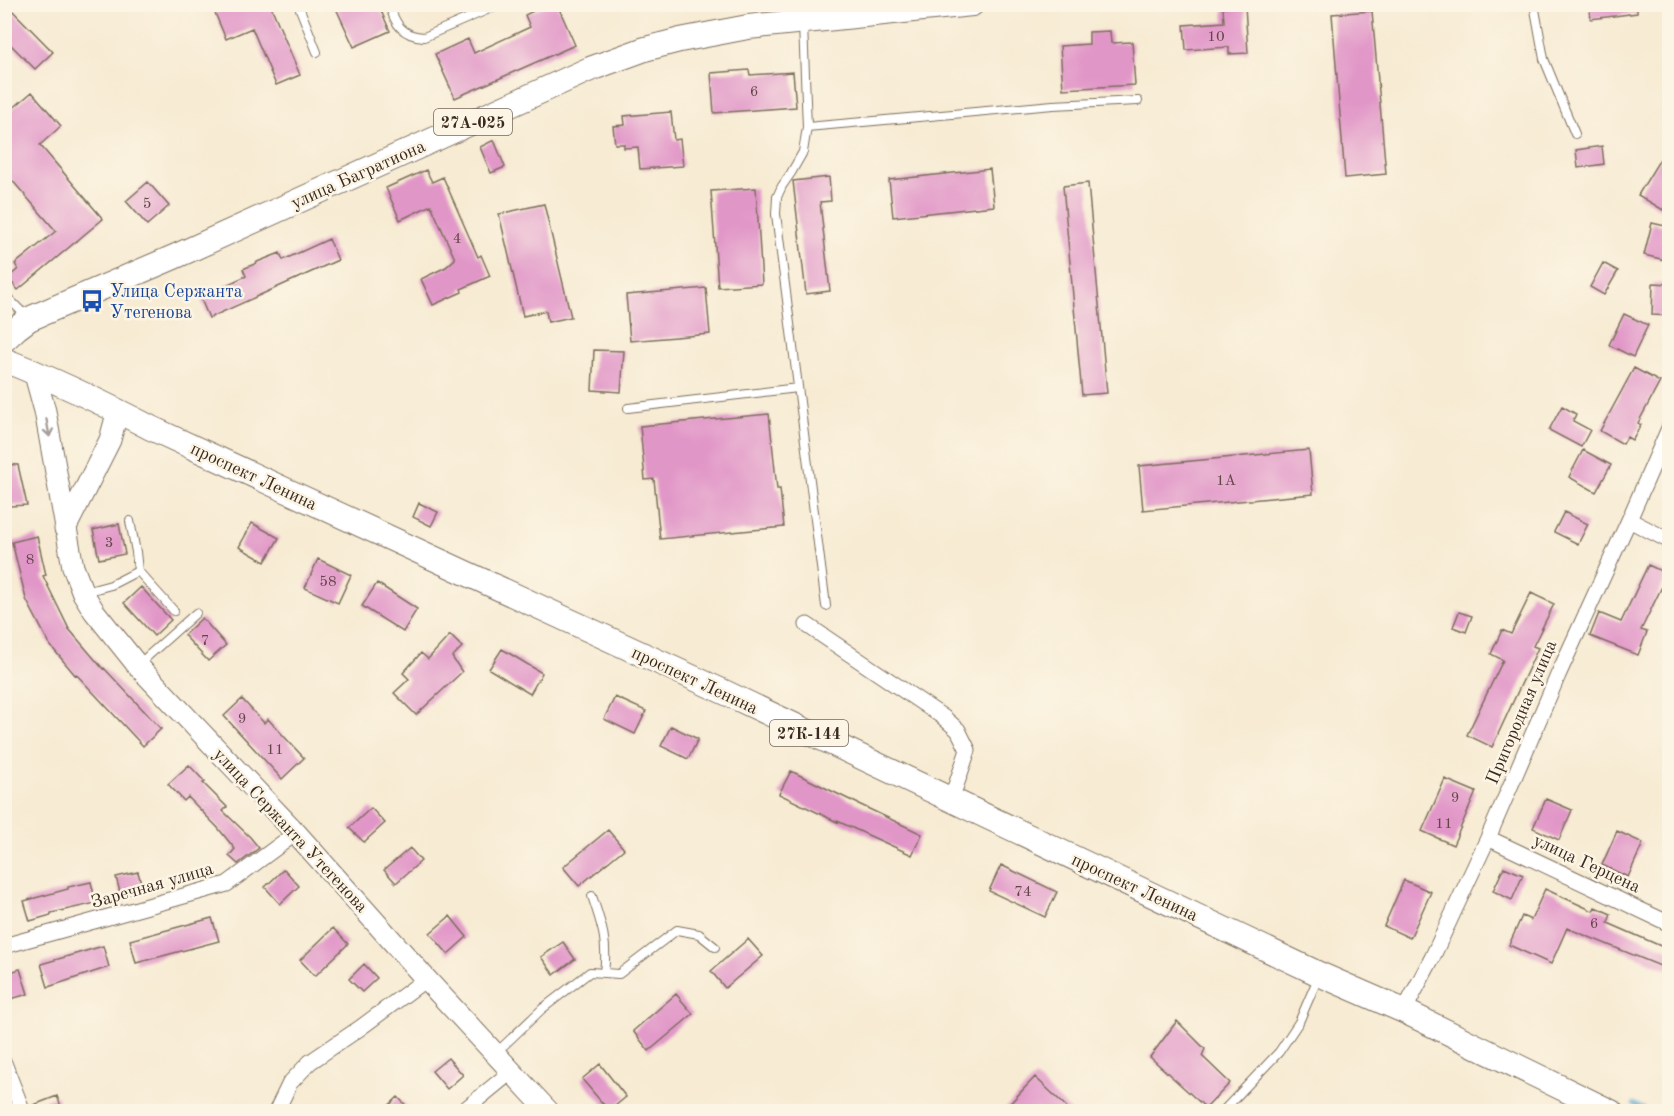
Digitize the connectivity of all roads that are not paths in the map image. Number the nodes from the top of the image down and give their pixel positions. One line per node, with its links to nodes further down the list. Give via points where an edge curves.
1 (298, 4): 7 (lane)
2 (389, 4): 3 (lane, via 400,28 411,36 424,36)
3 (501, 4)
4 (972, 4): 6 (main road, улица Багратиона / 27А-025)
5 (1534, 4): 10 (lane, via 1544,59)
6 (802, 21): 9 (lane); 12 (main road, улица Багратиона / 27А-025, via 680,40 590,69)
7 (317, 52)
8 (1138, 101): 9 (lane)
9 (807, 127): 16 (lane, via 803,152 777,197 776,214)
10 (1575, 134)
11 (4, 294): 12 (lane)
12 (29, 319): 13 (main road, улица Багратиона / 27А-025)
13 (4, 340)
14 (4, 360): 15 (main road, проспект Ленина / 27К-144)
15 (34, 371): 18 (main road, проспект Ленина / 27К-144); 22 (main road, улица Сержанта Утегенова, one-way to 22, via 45,411)
16 (798, 388): 17 (lane); 26 (lane)
17 (628, 408)
18 (117, 410): 22 (main road, via 110,440); 31 (main road, проспект Ленина / 27К-144)
19 (1670, 426): 20 (street, Пригородная улица)
20 (1629, 520): 23 (street); 33 (street, Пригородная улица)
21 (130, 521): 24 (lane)
22 (65, 529): 25 (main road, улица Сержанта Утегенова)
23 (1670, 541)
24 (138, 571): 25 (lane); 27 (lane)
25 (83, 593): 30 (main road, улица Сержанта Утегенова)
26 (826, 606)
27 (174, 611)
28 (196, 613): 30 (lane)
29 (807, 625): 31 (street, via 958,730 968,750)
30 (138, 666): 32 (main road, улица Сержанта Утегенова)
31 (951, 800): 39 (main road, проспект Ленина / 27К-144)
32 (296, 833): 36 (street, Заречная улица, via 227,884); 40 (main road, улица Сержанта Утегенова)
33 (1488, 838): 35 (street, улица Герцена); 41 (street, Пригородная улица)
34 (592, 896): 38 (lane, via 605,935)
35 (1670, 924)
36 (4, 946)
37 (715, 947): 38 (lane, via 699,934 677,930 619,974)
38 (604, 973): 42 (lane, via 590,972 542,1009)
39 (1319, 974): 41 (main road, проспект Ленина / 27К-144); 49 (lane, via 1299,1022 1279,1052)
40 (426, 979): 42 (main road, улица Сержанта Утегенова); 46 (street, via 310,1062 290,1083)
41 (1404, 1011): 50 (main road, проспект Ленина / 27К-144)
42 (496, 1053): 44 (main road, улица Сержанта Утегенова)
43 (4, 1063): 45 (street)
44 (512, 1071): 47 (street); 48 (main road, улица Сержанта Утегенова)
45 (23, 1112)
46 (276, 1112)
47 (462, 1112)
48 (549, 1112)
49 (1222, 1112)
50 (1611, 1112)

